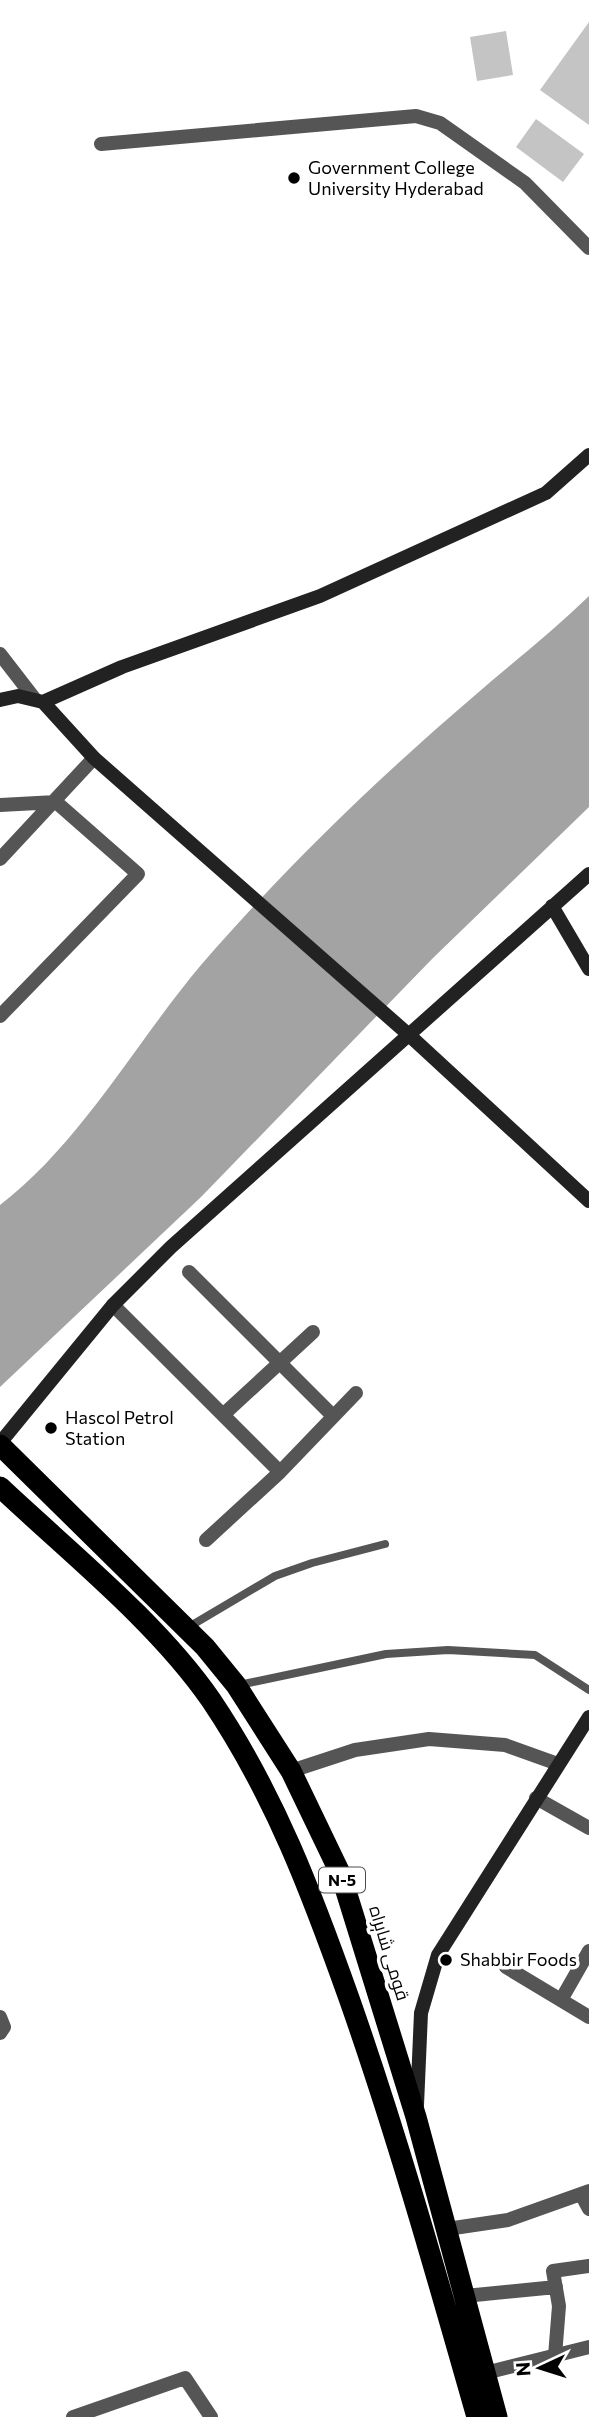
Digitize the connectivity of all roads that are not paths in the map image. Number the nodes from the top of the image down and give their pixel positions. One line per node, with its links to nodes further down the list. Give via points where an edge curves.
1 (101, 145): 2 (street, via 416,116 440,123 525,183)
2 (589, 248)
3 (589, 455): 6 (street, via 546,493 345,585)
4 (0, 654): 6 (street)
5 (0, 700): 6 (street)
6 (39, 700): 7 (street)
7 (94, 758): 8 (street); 15 (street)
8 (56, 802): 9 (street); 10 (street); 14 (street, via 138,874)
9 (0, 805)
10 (0, 859)
11 (589, 874): 12 (street)
12 (552, 906): 13 (street); 15 (street)
13 (589, 969)
14 (0, 1016)
15 (409, 1035): 16 (street); 18 (street, via 171,1247)
16 (589, 1201)
17 (189, 1272): 20 (street)
18 (113, 1305): 22 (street); 24 (street)
19 (313, 1332): 20 (street)
20 (280, 1363): 22 (street); 23 (street)
21 (356, 1393): 23 (street)
22 (224, 1414): 25 (street)
23 (332, 1415): 25 (street)
24 (0, 1444): 29 (highway, قومی شاہراہ / N-5)
25 (280, 1472): 27 (street)
26 (0, 1486): 30 (highway, N-5)
27 (206, 1540)
28 (385, 1544): 29 (lane, via 275,1576)
29 (187, 1628): 30 (highway); 31 (highway, قومی شاہراہ / N-5)
30 (169, 1647): 56 (highway, N-5, via 210,1699 261,1778 309,1884 397,2135)
31 (236, 1685): 32 (lane, via 386,1654 448,1650 536,1655); 35 (highway, قومی شاہراہ / N-5)
32 (589, 1690)
33 (589, 1717): 34 (street)
34 (558, 1764): 35 (street, via 505,1745 429,1739 355,1750); 36 (street)
35 (291, 1771): 44 (highway, قومی شاہراہ / N-5, via 341,1875)
36 (536, 1798): 37 (street); 44 (street, via 438,1955 421,2013)
37 (589, 1828)
38 (589, 1951): 40 (street)
39 (506, 1967): 40 (street)
40 (561, 2000): 42 (street)
41 (0, 2017): 43 (street, via 4,2026)
42 (589, 2017)
43 (0, 2033)
44 (416, 2117): 47 (highway, قومی شاہراہ / N-5)
45 (585, 2192): 46 (street); 47 (street, via 508,2220)
46 (589, 2209)
47 (447, 2229): 50 (highway, قومی شاہراہ / N-5)
48 (589, 2266): 49 (street, via 553,2271)
49 (555, 2287): 50 (street); 52 (street, via 559,2306)
50 (465, 2296): 53 (highway, قومی شاہراہ / N-5)
51 (589, 2347): 52 (street)
52 (555, 2356): 53 (street)
53 (485, 2373): 57 (highway, قومی شاہراہ / N-5)
54 (73, 2417): 55 (street, via 185,2378)
55 (211, 2417)
56 (477, 2417)
57 (497, 2417)

